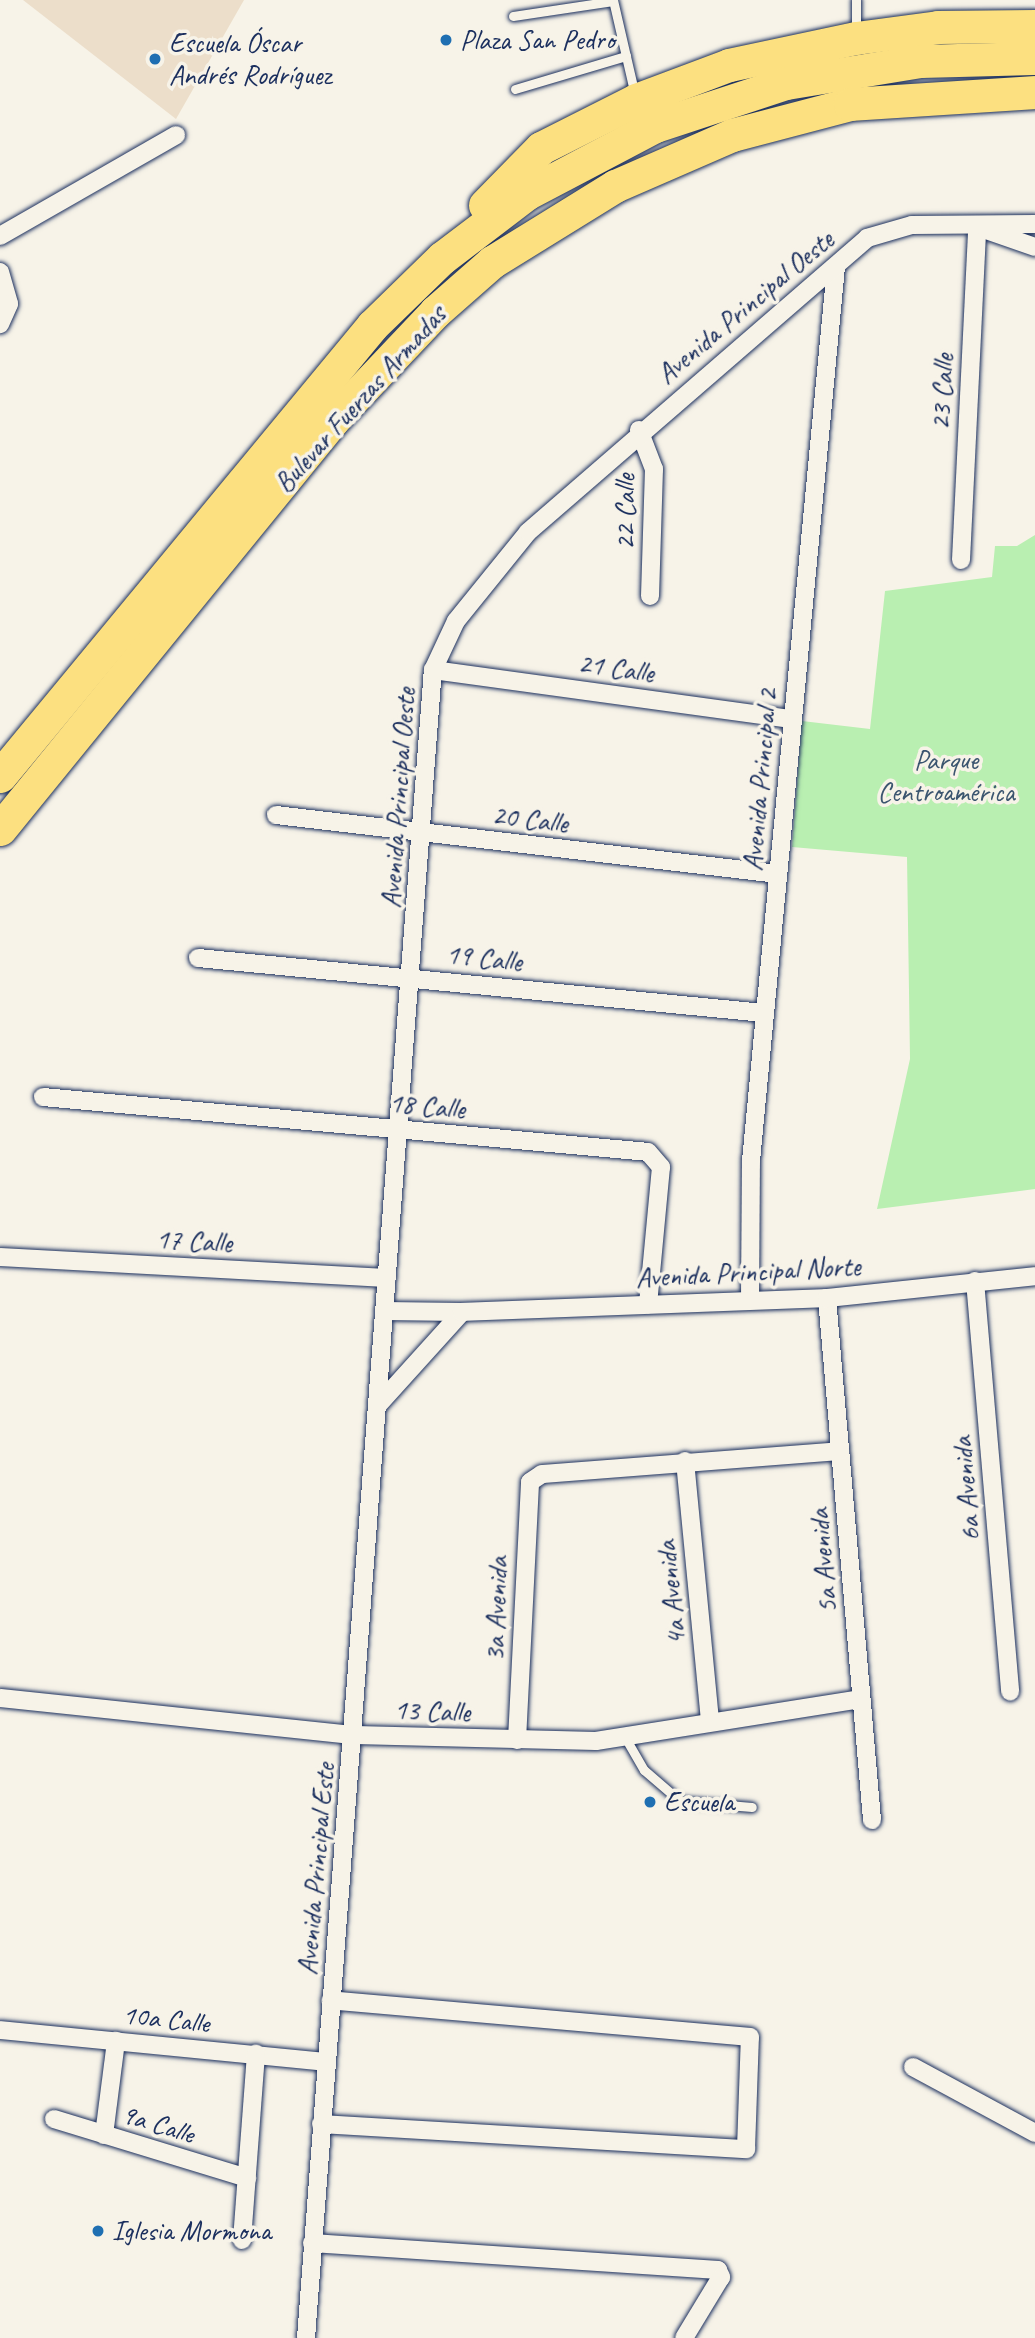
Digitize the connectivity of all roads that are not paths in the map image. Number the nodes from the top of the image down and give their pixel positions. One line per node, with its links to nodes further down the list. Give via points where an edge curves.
1 (613, 0): 3 (lane); 6 (lane)
2 (856, 0): 5 (lane)
3 (513, 16)
4 (1035, 26): 5 (highway, via 938,27)
5 (856, 38): 10 (highway, via 729,65)
6 (626, 56): 8 (lane); 10 (lane)
7 (1035, 58): 16 (highway, Bulevar Fuerzas Armadas, via 855,70 723,100 596,154 526,194)
8 (514, 89)
9 (1034, 92): 27 (highway, Bulevar Fuerzas Armadas, via 864,103 732,135 615,186 492,262 435,312 342,411)
10 (636, 100): 16 (highway, via 541,148)
11 (176, 135): 14 (street)
12 (1035, 225): 13 (street, Avenida Principal Oeste)
13 (976, 226): 15 (street, Avenida Principal Oeste); 17 (street, Avenida Principal Oeste, via 912,225 867,238); 21 (street, 23 Calle)
14 (0, 236)
15 (1035, 247)
16 (442, 258): 25 (highway, Bulevar Fuerzas Armadas, via 307,399)
17 (836, 267): 20 (street, Avenida Principal Oeste); 24 (street, Avenida Principal 2)
18 (0, 272): 19 (street, via 9,304)
19 (0, 324)
20 (639, 430): 22 (street, 22 Calle, via 654,469); 23 (street, Avenida Principal Oeste, via 528,532 456,621)
21 (961, 560)
22 (650, 596)
23 (433, 670): 24 (street, 21 Calle); 28 (street, Avenida Principal Oeste)
24 (792, 719): 29 (street, Avenida Principal 2)
25 (0, 776)
26 (276, 815): 28 (street, 20 Calle)
27 (0, 829)
28 (423, 833): 29 (street, 20 Calle); 31 (street, Avenida Principal Oeste)
29 (778, 874): 32 (street, Avenida Principal 2)
30 (198, 958): 31 (street, 19 Calle)
31 (412, 976): 32 (street, 19 Calle); 34 (street, Avenida Principal Oeste)
32 (764, 1013): 40 (street, Avenida Principal 2, via 751,1161)
33 (43, 1097): 34 (street, 18 Calle)
34 (396, 1129): 37 (street, Avenida Principal Oeste); 41 (street, 18 Calle, via 656,1156 661,1167)
35 (0, 1257): 37 (street, 17 Calle)
36 (1035, 1276): 38 (street, Avenida Principal Norte)
37 (386, 1278): 42 (street, Avenida Principal Oeste)
38 (975, 1281): 39 (street, Avenida Principal Norte); 47 (street, 6a Avenida)
39 (827, 1298): 40 (street, Avenida Principal Norte); 45 (street, 5a Avenida)
40 (750, 1299): 41 (street, Avenida Principal Norte)
41 (648, 1304): 43 (street, Avenida Principal Norte)
42 (384, 1311): 43 (street, Avenida Principal Norte); 44 (street, Avenida Principal Oeste)
43 (462, 1312): 44 (street)
44 (379, 1404): 51 (street, Avenida Principal Este)
45 (840, 1451): 46 (street); 49 (street, 5a Avenida)
46 (685, 1461): 50 (street, 4a Avenida); 53 (street, 3a Avenida, via 542,1474 530,1482)
47 (1010, 1692)
48 (0, 1698): 51 (street, 13 Calle)
49 (861, 1699): 50 (street, 13 Calle); 55 (street, 5a Avenida)
50 (710, 1719): 52 (street, 13 Calle)
51 (355, 1735): 53 (street, 13 Calle); 56 (street, Avenida Principal Este)
52 (626, 1739): 53 (street, 13 Calle); 54 (lane, via 644,1770 680,1801)
53 (517, 1740)
54 (752, 1807)
55 (872, 1820)
56 (331, 2000): 60 (street, Avenida Principal Este); 63 (street, via 750,2038 747,2149)
57 (0, 2030): 58 (street, 10a Calle)
58 (116, 2040): 59 (street, 10a Calle); 65 (street)
59 (256, 2054): 60 (street, 10a Calle); 66 (street)
60 (326, 2062): 63 (street, Avenida Principal Este)
61 (913, 2067): 64 (street)
62 (54, 2119): 65 (street, 9a Calle)
63 (321, 2124): 68 (street, Avenida Principal Este)
64 (1035, 2133)
65 (103, 2135): 66 (street, 9a Calle)
66 (247, 2178): 67 (street)
67 (242, 2240)
68 (312, 2243): 69 (street, Avenida Principal Este); 70 (street, via 718,2270 721,2277)
69 (306, 2338)
70 (684, 2338)

